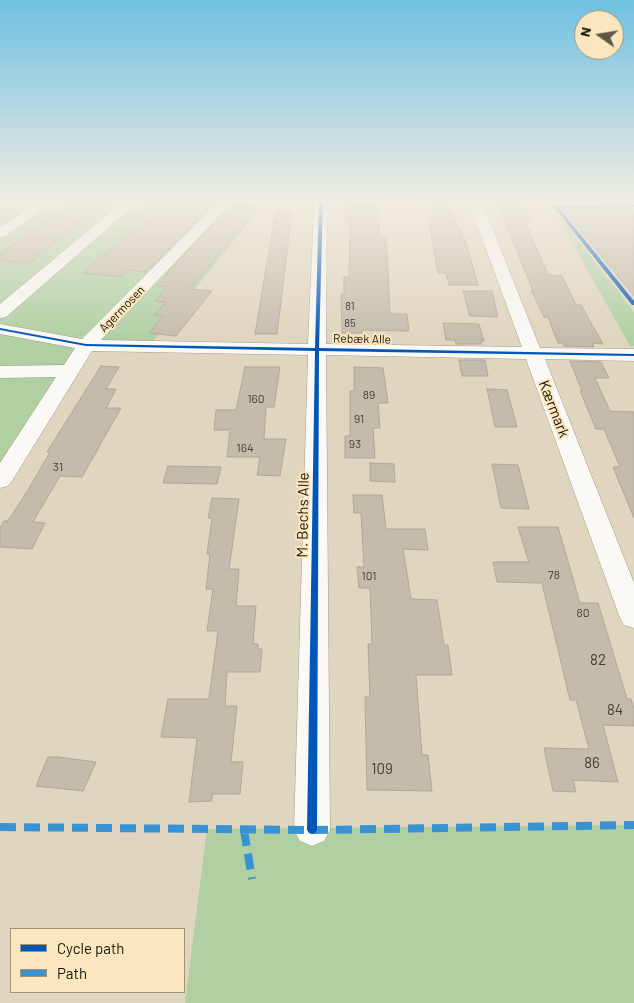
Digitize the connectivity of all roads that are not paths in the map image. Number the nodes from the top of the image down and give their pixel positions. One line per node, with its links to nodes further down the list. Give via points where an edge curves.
1 (77, 247): 5 (street)
2 (181, 247): 7 (street, Agermosen)
3 (320, 247): 8 (street, M. Bechs Alle)
4 (492, 247): 9 (street, Kærmark)
5 (0, 313)
6 (0, 329): 7 (street, Rebæk Alle)
7 (86, 345): 8 (street, Rebæk Alle); 12 (street, Agermosen)
8 (317, 350): 9 (street, Rebæk Alle); 17 (street, M. Bechs Alle)
9 (533, 354): 10 (street, Rebæk Alle); 16 (street, Kærmark)
10 (634, 356)
11 (0, 372): 12 (street)
12 (68, 372): 14 (street, Agermosen)
13 (0, 445): 14 (street)
14 (23, 445): 15 (street, Agermosen)
15 (0, 481)
16 (634, 618)
17 (312, 830)

